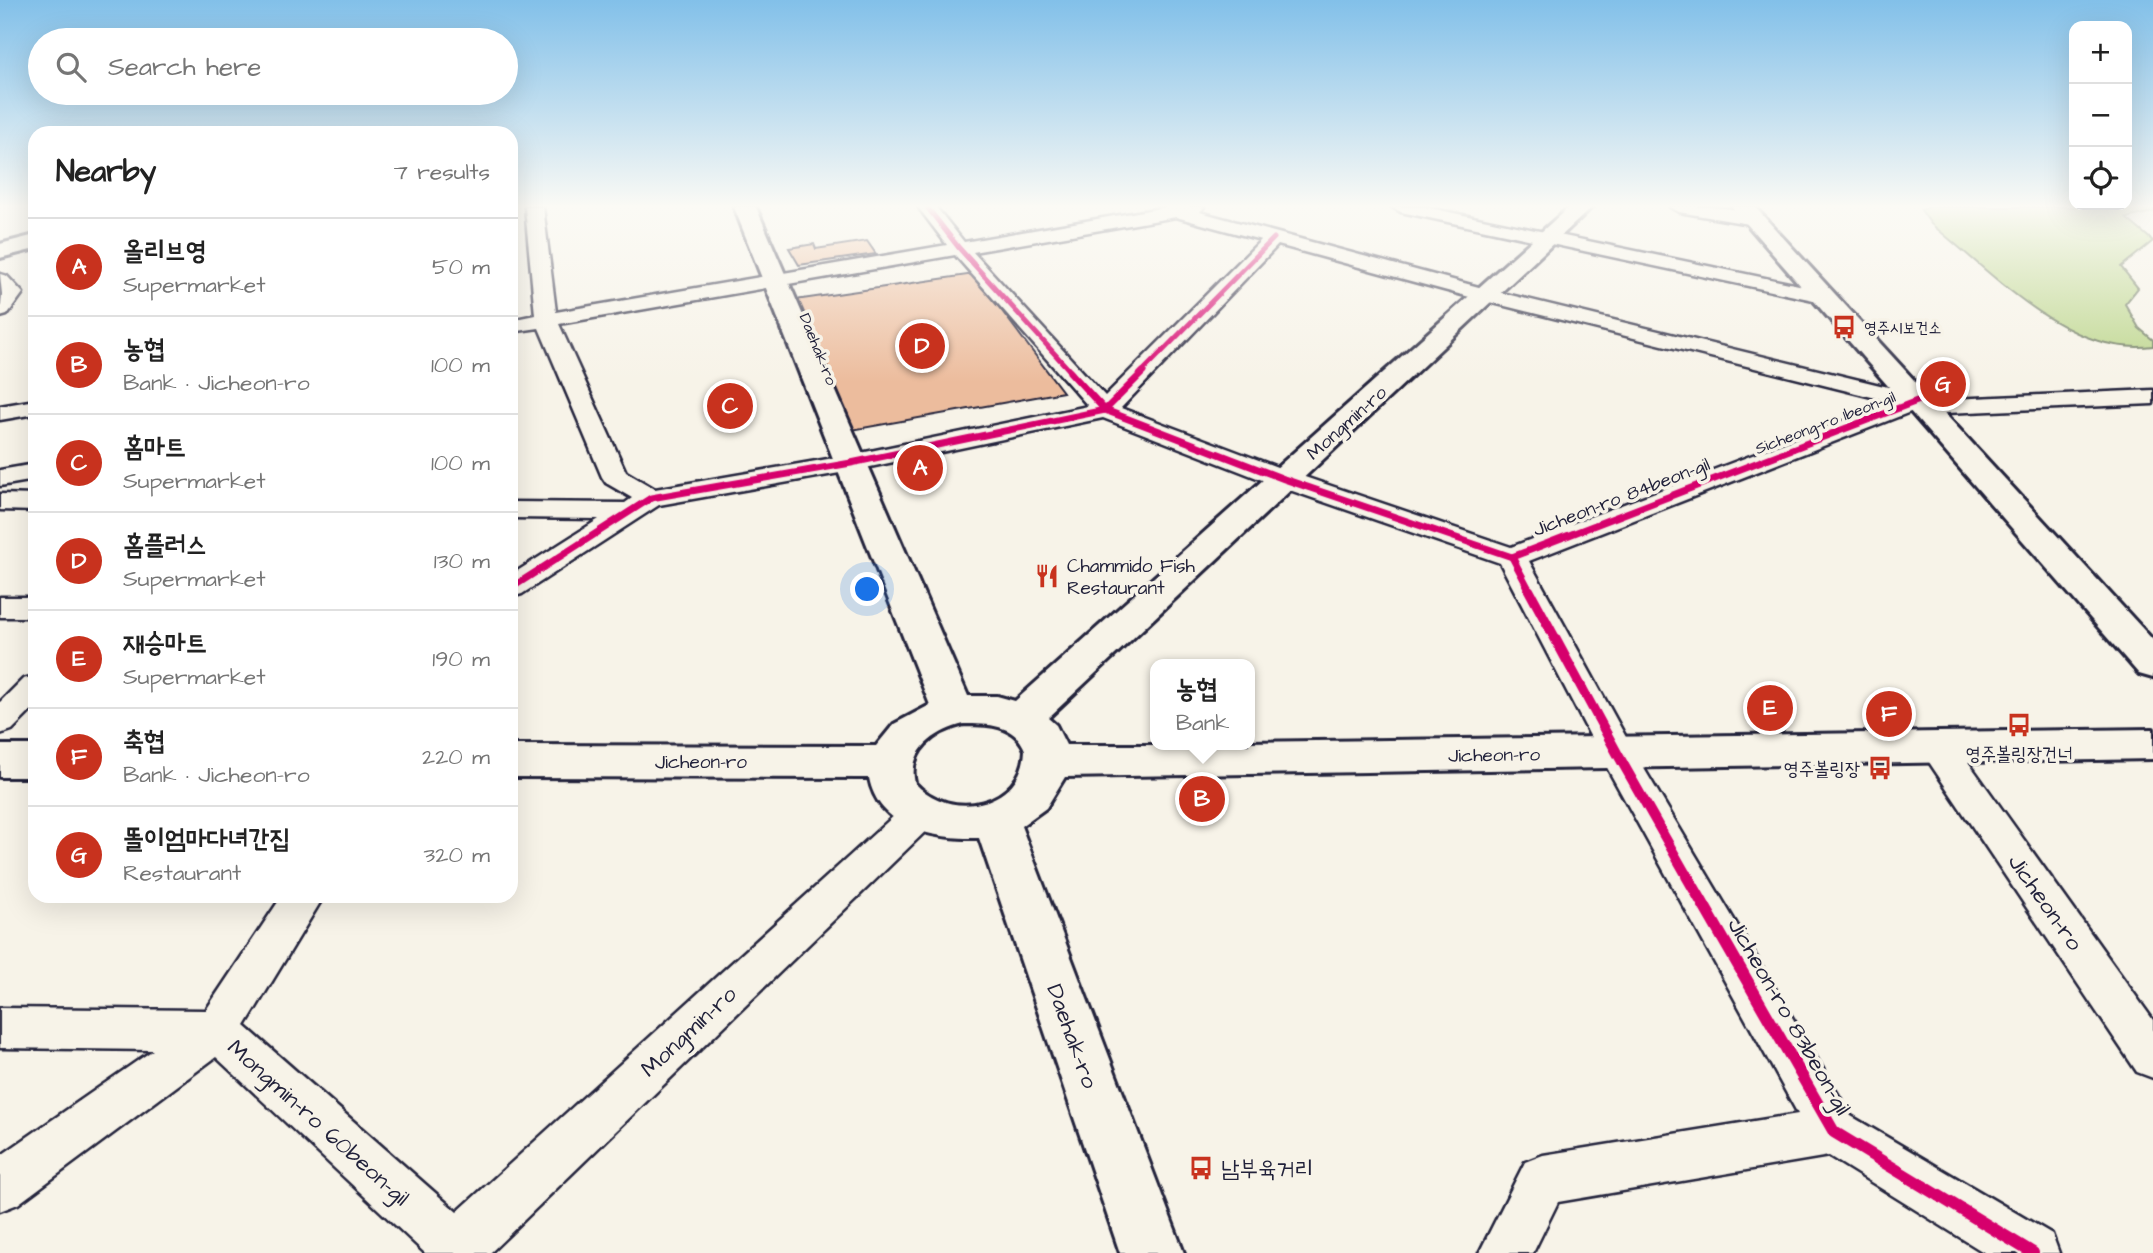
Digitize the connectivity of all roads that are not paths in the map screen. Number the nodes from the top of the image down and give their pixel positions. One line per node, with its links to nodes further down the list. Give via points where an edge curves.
1 (540, 265): 16 (street)
2 (769, 265): 10 (main road, Daehak-ro)
3 (856, 265): 10 (street)
4 (976, 265): 21 (street)
5 (1248, 265): 21 (street)
6 (1376, 265): 13 (street)
7 (1517, 265): 13 (main road, Mongmin-ro)
8 (1675, 265): 14 (street)
9 (1795, 265): 14 (main road, Sicheong-ro 1beon-gil)
10 (775, 279): 16 (street); 23 (main road, Daehak-ro)
11 (4, 289): 12 (street); 15 (street)
12 (28, 289)
13 (1484, 295): 19 (street); 27 (main road, Mongmin-ro)
14 (1823, 296): 19 (main road, Sicheong-ro 1beon-gil)
15 (0, 311)
16 (546, 319): 17 (street); 30 (street, via 615,477)
17 (518, 325)
18 (2151, 399): 19 (street)
19 (1920, 404): 24 (street, Sicheong-ro 1beon-gil); 36 (main road, Sicheong-ro 1beon-gil)
20 (28, 408): 22 (street)
21 (1105, 410): 23 (street); 27 (street)
22 (0, 413)
23 (851, 463): 30 (street); 38 (main road, Daehak-ro)
24 (1743, 468): 32 (street, Jicheon-ro 84beon-gil)
25 (28, 473): 26 (street)
26 (0, 478)
27 (1284, 479): 32 (street); 39 (main road, Mongmin-ro)
28 (0, 502): 29 (street)
29 (28, 503)
30 (640, 504): 31 (street); 33 (street)
31 (518, 510)
32 (1511, 557): 43 (street)
33 (518, 583)
34 (0, 607): 35 (street)
35 (28, 607)
36 (2153, 665)
37 (28, 694): 40 (street)
38 (954, 712): 39 (main road, via 1004,712); 48 (main road, via 920,726 903,740)
39 (1022, 718): 47 (main road, via 1043,738)
40 (0, 722)
41 (2153, 744): 42 (main road, Jicheon-ro)
42 (1938, 747): 43 (main road, Jicheon-ro); 54 (street, Jicheon-ro)
43 (1617, 753): 47 (main road, Jicheon-ro); 55 (street, Jicheon-ro 83beon-gil)
44 (0, 761): 45 (main road)
45 (28, 761)
46 (518, 761): 48 (main road, Jicheon-ro)
47 (1049, 761): 50 (main road, via 1033,794)
48 (891, 762): 49 (main road, via 897,796)
49 (919, 814): 50 (main road, via 944,820); 57 (street, Mongmin-ro)
50 (995, 818): 58 (main road, Daehak-ro)
51 (300, 903): 53 (street)
52 (0, 1028): 53 (street, Mongmin-ro 60beon-gil)
53 (218, 1030): 56 (street); 57 (street, Mongmin-ro 60beon-gil)
54 (2153, 1057)
55 (1834, 1132): 59 (street, via 1543,1180); 60 (street, Jicheon-ro 83beon-gil)
56 (0, 1186)
57 (457, 1251)
58 (1152, 1253)
59 (1505, 1253)
60 (2033, 1253)

